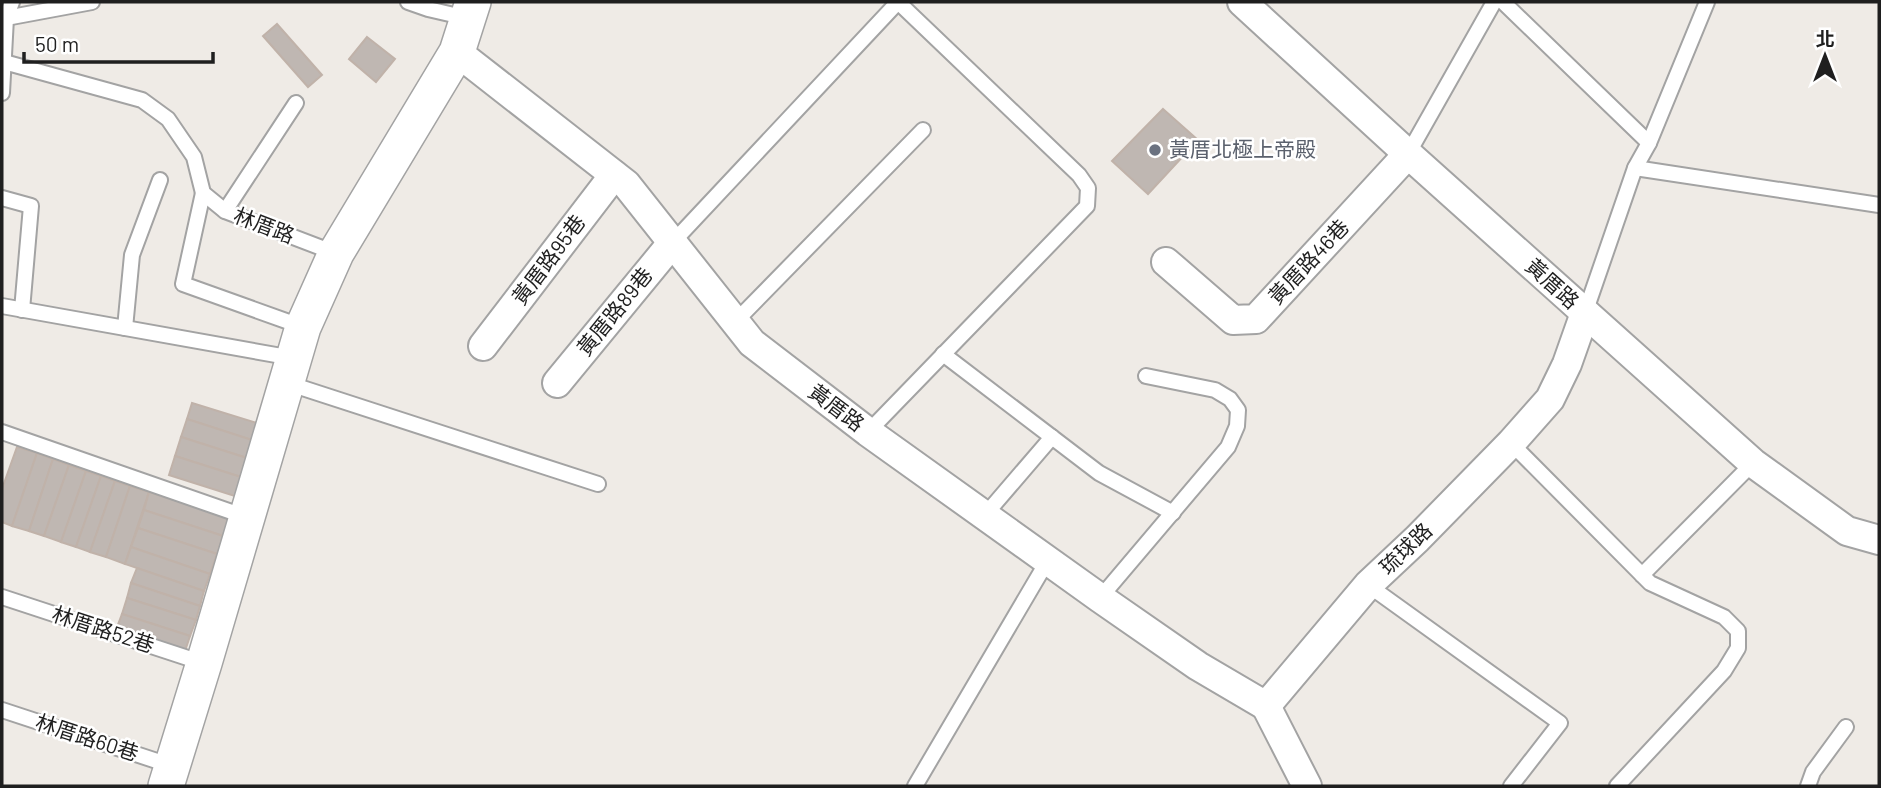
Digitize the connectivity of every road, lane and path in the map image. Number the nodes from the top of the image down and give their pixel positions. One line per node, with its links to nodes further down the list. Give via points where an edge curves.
1 (12, 2): 10 (lane)
2 (92, 2): 10 (lane)
3 (408, 2): 9 (lane, via 428,9)
4 (898, 2): 25 (lane); 34 (lane, via 1079,174 1088,188 1087,206)
5 (1242, 2): 17 (street, 黃厝路)
6 (1494, 2): 17 (lane)
7 (1503, 2): 16 (lane)
8 (1707, 2): 16 (lane)
9 (470, 10): 11 (street)
10 (6, 18): 12 (lane)
11 (457, 52): 19 (street, 黃厝路); 26 (street)
12 (4, 62): 13 (lane); 21 (lane, via 142,100 169,119 194,157)
13 (2, 93)
14 (296, 103): 24 (lane)
15 (923, 130): 31 (lane)
16 (1649, 143): 18 (lane)
17 (1408, 154): 27 (street, 黃厝路46巷, via 1256,319 1233,320); 30 (street, 黃厝路)
18 (1634, 168): 23 (lane); 30 (lane)
19 (614, 174): 25 (street, 黃厝路); 33 (street, 黃厝路95巷)
20 (159, 180): 32 (lane, via 132,255)
21 (203, 193): 24 (lane, 林厝路); 35 (lane, via 183,284)
22 (2, 198): 29 (lane, via 31,206)
23 (1879, 205)
24 (225, 211): 26 (lane, 林厝路)
25 (673, 242): 31 (street, 黃厝路); 37 (street, 黃厝路89巷)
26 (336, 253): 35 (street)
27 (1166, 262)
28 (2, 306): 29 (lane)
29 (22, 310): 32 (lane)
30 (1585, 313): 41 (street, 琉球路, via 1550,399); 42 (street, 黃厝路)
31 (735, 322): 39 (street, 黃厝路, via 752,343)
32 (125, 328): 35 (lane)
33 (483, 346)
34 (943, 354): 39 (lane); 40 (lane)
35 (295, 356): 43 (lane); 46 (street)
36 (1146, 376): 44 (lane, via 1215,390 1238,411 1228,447)
37 (558, 383)
38 (2, 432): 46 (lane)
39 (868, 432): 45 (street, 黃厝路)
40 (1052, 437): 44 (lane, via 1099,474); 45 (lane)
41 (1511, 443): 49 (lane); 50 (street, 琉球路)
42 (1753, 463): 47 (street, 黃厝路, via 1847,531); 49 (lane)
43 (598, 484)
44 (1173, 513): 52 (lane)
45 (985, 515): 48 (street, 黃厝路)
46 (246, 517): 53 (street)
47 (1879, 540)
48 (1048, 559): 52 (street, 黃厝路); 58 (lane)
49 (1642, 575): 61 (lane, via 1724,618 1738,631 1738,648 1724,671)
50 (1367, 585): 54 (street, 琉球路); 60 (lane, via 1560,723)
51 (2, 597): 53 (lane, 林厝路52巷)
52 (1100, 598): 54 (street, 黃厝路, via 1198,666)
53 (204, 663): 57 (street)
54 (1266, 706): 59 (street)
55 (2, 710): 57 (lane, 林厝路60巷)
56 (1846, 727): 62 (lane)
57 (171, 778)
58 (915, 786)
59 (1307, 786)
60 (1511, 786)
61 (1617, 786)
62 (1808, 786)

